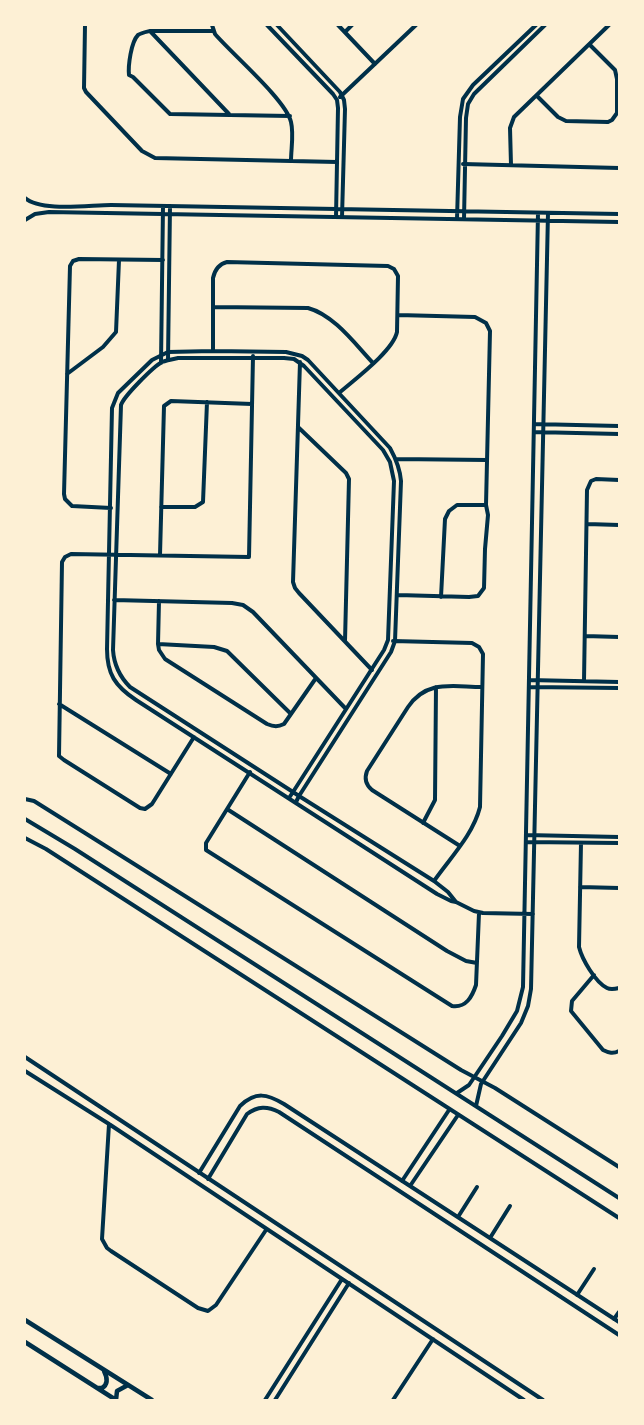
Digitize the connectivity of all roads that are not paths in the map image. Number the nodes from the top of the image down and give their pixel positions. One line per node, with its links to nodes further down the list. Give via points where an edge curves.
1 (86, 25): 22 (street, via 84,88 142,151 155,158)
2 (212, 25): 11 (street)
3 (266, 25): 19 (street)
4 (277, 25): 17 (street)
5 (338, 25): 12 (street)
6 (352, 25): 12 (street)
7 (416, 25): 14 (street)
8 (609, 25): 13 (street)
9 (541, 26): 15 (street); 16 (street)
10 (150, 31): 11 (street); 20 (street); 20 (street, via 135,39 128,66 129,76 170,114)
11 (213, 31): 21 (street)
12 (345, 32): 14 (street)
13 (590, 45): 18 (street); 18 (street, via 615,70 617,113 612,120 566,122)
14 (375, 64): 17 (street)
15 (478, 80): 16 (street); 24 (street, via 460,108)
16 (483, 84): 25 (street, via 470,99 466,110)
17 (342, 95): 19 (street); 32 (street, via 345,109)
18 (537, 96): 26 (street, via 511,124)
19 (337, 100): 23 (street)
20 (229, 114): 21 (street)
21 (290, 116): 22 (street)
22 (291, 161): 23 (street)
23 (337, 162): 31 (street)
24 (459, 164): 25 (street); 33 (street)
25 (465, 164): 26 (street); 34 (street)
26 (511, 166): 27 (street)
27 (619, 168)
28 (25, 198): 29 (street, via 45,206)
29 (163, 206): 30 (street); 37 (street)
30 (170, 206): 31 (street); 38 (street)
31 (336, 209): 32 (street); 40 (street)
32 (342, 209): 33 (street); 41 (street)
33 (458, 211): 34 (street); 42 (street)
34 (464, 211): 35 (street); 44 (street)
35 (538, 213): 36 (street); 45 (street)
36 (548, 213): 39 (street); 46 (street)
37 (163, 214): 38 (street); 43 (street, via 49,212 35,214); 51 (street)
38 (170, 214): 40 (street); 56 (street)
39 (619, 214)
40 (336, 217): 41 (street)
41 (342, 217): 42 (street)
42 (457, 219): 44 (street)
43 (25, 220)
44 (464, 220): 45 (street)
45 (538, 220): 46 (street); 48 (street)
46 (548, 220): 47 (street); 49 (street)
47 (619, 222)
48 (537, 248): 49 (street); 67 (street)
49 (547, 249): 68 (street)
50 (119, 260): 51 (street); 63 (street, via 116,332 103,347); 63 (street, via 79,259 70,266)
51 (162, 260): 57 (street)
52 (213, 307): 53 (street, via 214,273 227,262 388,266 398,276); 54 (street); 62 (street, via 315,310 329,318)
53 (398, 315): 62 (street, via 393,344); 77 (street, via 475,318 483,320 488,327)
54 (214, 351): 55 (street); 56 (street)
55 (253, 351): 58 (street); 64 (street, via 302,356)
56 (168, 352): 57 (street); 59 (street)
57 (161, 354): 60 (street); 81 (street, via 118,393 114,403)
58 (253, 358): 59 (street); 61 (street, via 284,358); 66 (street)
59 (168, 360): 60 (street)
60 (161, 362): 83 (street, via 120,405)
61 (300, 362): 71 (street); 72 (street)
62 (373, 363): 64 (street)
63 (67, 374): 81 (street, via 65,500 72,506)
64 (339, 393): 69 (street)
65 (207, 402): 66 (street); 80 (street, via 203,502 195,507); 80 (street, via 171,401 164,406)
66 (252, 404): 90 (street, via 249,557)
67 (534, 424): 68 (street); 73 (street)
68 (543, 424): 70 (street); 74 (street)
69 (370, 426): 72 (street); 76 (street)
70 (619, 426)
71 (298, 427): 99 (street, via 293,582); 99 (street, via 349,479)
72 (365, 431): 97 (street, via 387,456 394,481)
73 (534, 432): 74 (street); 87 (street)
74 (543, 432): 75 (street); 86 (street)
75 (619, 434)
76 (396, 459): 77 (street); 91 (street, via 401,482)
77 (487, 460): 79 (street)
78 (619, 480): 84 (street, via 596,479 588,485)
79 (486, 505): 92 (street, via 457,505 446,514); 92 (street, via 483,591 475,597)
80 (161, 507): 90 (street)
81 (111, 508): 82 (street)
82 (110, 523): 83 (street); 88 (street)
83 (117, 523): 89 (street)
84 (586, 524): 85 (street); 95 (street)
85 (619, 525)
86 (540, 547): 87 (street); 104 (street)
87 (531, 548): 103 (street)
88 (109, 554): 89 (street); 113 (street, via 71,554 62,562); 119 (street, via 107,662 111,673 126,693)
89 (116, 554): 90 (street); 93 (street)
90 (160, 555)
91 (398, 595): 92 (street); 98 (street)
92 (441, 597)
93 (114, 600): 94 (street); 118 (street, via 114,658 120,676 130,687)
94 (159, 601): 100 (street); 102 (street, via 232,603 247,607)
95 (585, 636): 96 (street); 105 (street)
96 (619, 637)
97 (388, 640): 98 (street); 101 (street)
98 (395, 641): 110 (street, via 476,644 483,654); 123 (street)
99 (345, 642): 101 (street)
100 (158, 644): 115 (street, via 214,647 227,651); 115 (street, via 165,659 267,724 284,724)
101 (372, 670): 114 (street)
102 (316, 678): 114 (street); 115 (street)
103 (529, 680): 104 (street); 108 (street)
104 (538, 680): 105 (street); 109 (street)
105 (587, 681): 106 (street); 111 (street)
106 (619, 682)
107 (436, 687): 110 (street); 129 (street, via 435,800); 129 (street, via 414,698 365,778 372,790)
108 (529, 687): 109 (street); 116 (street)
109 (538, 687): 111 (street); 117 (street)
110 (482, 688): 138 (street, via 480,807 476,821)
111 (589, 688): 112 (street)
112 (619, 688)
113 (59, 704): 121 (street); 121 (street, via 60,756 140,808 148,808 152,804)
114 (346, 709): 122 (street)
115 (291, 714)
116 (528, 729): 117 (street); 130 (street)
117 (537, 729): 131 (street)
118 (198, 731): 119 (street); 122 (street)
119 (194, 737): 120 (street); 121 (street)
120 (250, 772): 124 (street); 127 (street)
121 (171, 774)
122 (293, 792): 123 (street); 124 (street)
123 (299, 796): 126 (street); 139 (street)
124 (290, 798): 126 (street)
125 (25, 799): 154 (street, via 34,801 82,830)
126 (296, 802): 142 (street, via 437,894)
127 (227, 809): 146 (street, via 447,951); 146 (street, via 206,843 206,850 447,1004 461,1006 472,996)
128 (25, 819): 158 (street)
129 (423, 823): 138 (street)
130 (526, 835): 131 (street); 134 (street)
131 (534, 836): 132 (street); 135 (street)
132 (619, 837)
133 (25, 838): 160 (street)
134 (526, 842): 135 (street); 144 (street)
135 (534, 842): 136 (street); 145 (street)
136 (581, 843): 137 (street); 140 (street)
137 (619, 843)
138 (460, 846): 139 (street)
139 (434, 881): 142 (street)
140 (580, 887): 141 (street); 147 (street, via 579,947 583,961)
141 (619, 888)
142 (456, 902): 143 (street)
143 (479, 913): 144 (street); 146 (street)
144 (524, 914): 145 (street); 149 (street, via 522,995 517,1011)
145 (533, 914): 150 (street, via 529,1001 521,1023)
146 (477, 963)
147 (594, 975): 148 (street, via 607,988); 151 (street, via 572,1000 571,1011 603,1050 608,1053)
148 (619, 988)
149 (502, 1036): 150 (street); 154 (street)
150 (509, 1040): 156 (street)
151 (619, 1051)
152 (25, 1057): 155 (street)
153 (25, 1071): 157 (street)
154 (475, 1078): 156 (street); 158 (street)
155 (57, 1079): 157 (street); 166 (street)
156 (483, 1082): 159 (street); 165 (street)
157 (51, 1087): 162 (street)
158 (457, 1093): 159 (street)
159 (476, 1106): 171 (street)
160 (450, 1110): 161 (street); 168 (street)
161 (458, 1115): 169 (street); 174 (street)
162 (109, 1124): 176 (street); 176 (street, via 102,1239 111,1251 198,1308 208,1310 216,1305)
163 (341, 1142): 164 (street); 166 (street, via 274,1098 256,1096 240,1106); 168 (street)
164 (337, 1150): 167 (street, via 279,1112 262,1107 247,1114); 177 (street)
165 (619, 1167)
166 (199, 1173): 167 (street)
167 (208, 1179): 199 (street)
168 (402, 1181): 169 (street)
169 (410, 1186): 173 (street)
170 (477, 1187): 173 (street)
171 (619, 1198)
172 (510, 1206): 178 (street)
173 (458, 1217): 175 (street)
174 (619, 1218)
175 (472, 1226): 177 (street); 178 (street)
176 (266, 1230): 180 (street)
177 (466, 1235): 187 (street)
178 (490, 1238): 182 (street)
179 (594, 1269): 182 (street)
180 (342, 1279): 181 (street); 195 (street)
181 (349, 1283): 188 (street); 196 (street)
182 (577, 1295): 184 (street)
183 (619, 1312): 184 (street)
184 (614, 1319): 186 (street)
185 (25, 1320): 190 (street)
186 (619, 1322)
187 (619, 1335)
188 (433, 1339): 197 (street); 198 (street)
189 (25, 1342): 192 (street)
190 (104, 1370): 191 (street); 192 (street, via 106,1384)
191 (128, 1385): 193 (street, via 117,1391); 194 (street)
192 (96, 1388): 193 (street)
193 (116, 1400)
194 (152, 1400)
195 (265, 1400)
196 (275, 1400)
197 (393, 1400)
198 (524, 1400)
199 (543, 1400)

